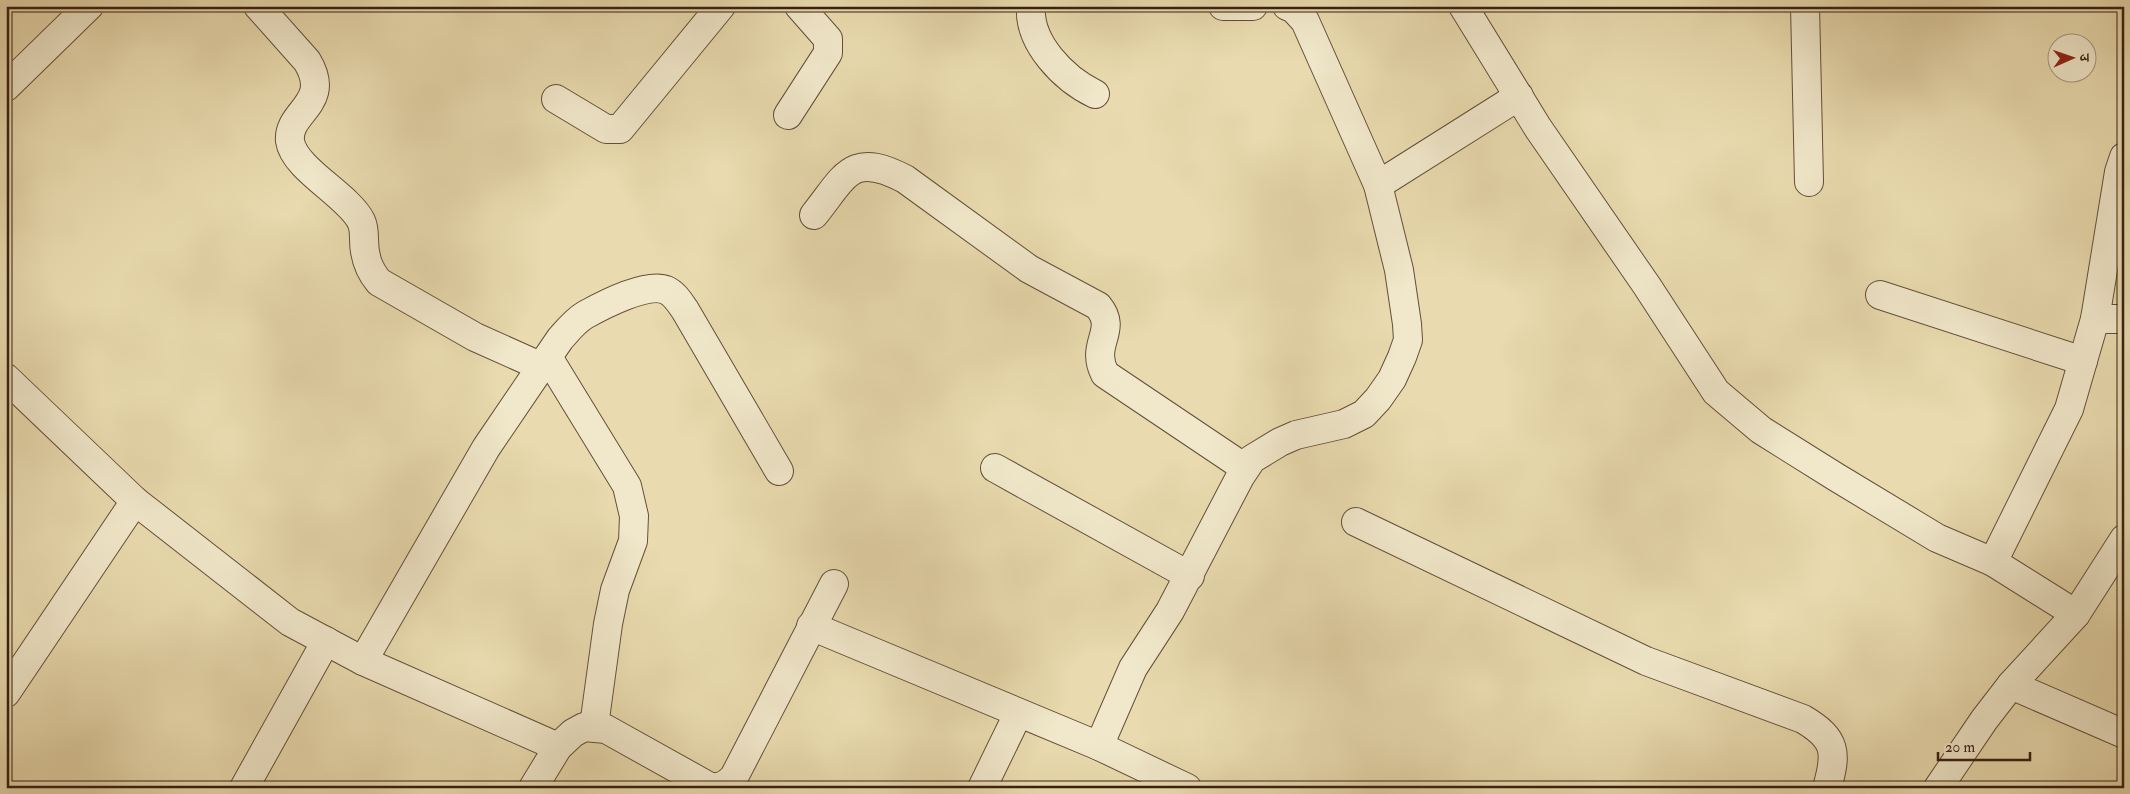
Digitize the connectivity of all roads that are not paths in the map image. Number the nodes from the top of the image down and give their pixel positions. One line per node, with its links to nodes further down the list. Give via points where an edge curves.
1 (89, 6): 11 (street)
2 (258, 6): 24 (street, via 312,70 316,80 314,94 290,134 290,143 297,157 361,220 365,255 373,275 379,282 475,337)
3 (721, 6): 14 (street, via 620,129 606,129)
4 (799, 6): 15 (street, via 828,39 828,53)
5 (1031, 6): 12 (street, via 1031,23 1036,38 1064,73 1079,87)
6 (1223, 6): 7 (street)
7 (1253, 6)
8 (1287, 6): 18 (street, via 1305,21)
9 (1463, 6): 13 (street)
10 (1805, 6): 17 (street)
11 (6, 86)
12 (1095, 94)
13 (1519, 96): 18 (street); 32 (street, via 1716,392 1761,430 1844,482 1936,538)
14 (556, 99)
15 (788, 115)
16 (2124, 157): 21 (street)
17 (1809, 182)
18 (1378, 185): 27 (street, via 1399,270 1407,324 1408,340 1392,379 1364,414 1344,424 1313,430 1280,442 1252,459)
19 (814, 215): 27 (street, via 848,172 858,166 887,170 905,179 1029,269 1098,306 1106,321 1106,332 1099,349 1105,374)
20 (1880, 295): 23 (street)
21 (2095, 319): 22 (street); 23 (street)
22 (2124, 319)
23 (2083, 360): 32 (street, via 2069,409)
24 (545, 362): 28 (street, via 560,339 585,315 640,289 664,290 674,295 685,310); 38 (street, via 486,448); 42 (street, via 627,486 634,516 633,541 615,590 608,624)
25 (6, 378): 29 (street)
26 (996, 468): 33 (street)
27 (1245, 468): 33 (street)
28 (779, 471)
29 (135, 501): 37 (street, via 290,622); 40 (street)
30 (1356, 522): 50 (street, via 1646,661 1803,719 1826,737 1832,749 1834,763)
31 (2124, 539): 35 (street)
32 (1994, 562): 35 (street)
33 (1190, 576): 44 (street, via 1133,668)
34 (834, 584): 36 (street)
35 (2076, 614): 39 (street)
36 (811, 626): 41 (street); 42 (street, via 734,777 727,784 710,787 606,729)
37 (326, 641): 38 (street); 46 (street)
38 (363, 661): 45 (street)
39 (2011, 686): 43 (street); 51 (street)
40 (6, 693)
41 (1018, 714): 44 (street); 48 (street)
42 (594, 726): 45 (street, via 574,732)
43 (2124, 734)
44 (1099, 746): 49 (street)
45 (558, 747): 47 (street)
46 (244, 788)
47 (532, 788)
48 (982, 788)
49 (1187, 788)
50 (1827, 788)
51 (1938, 788)

